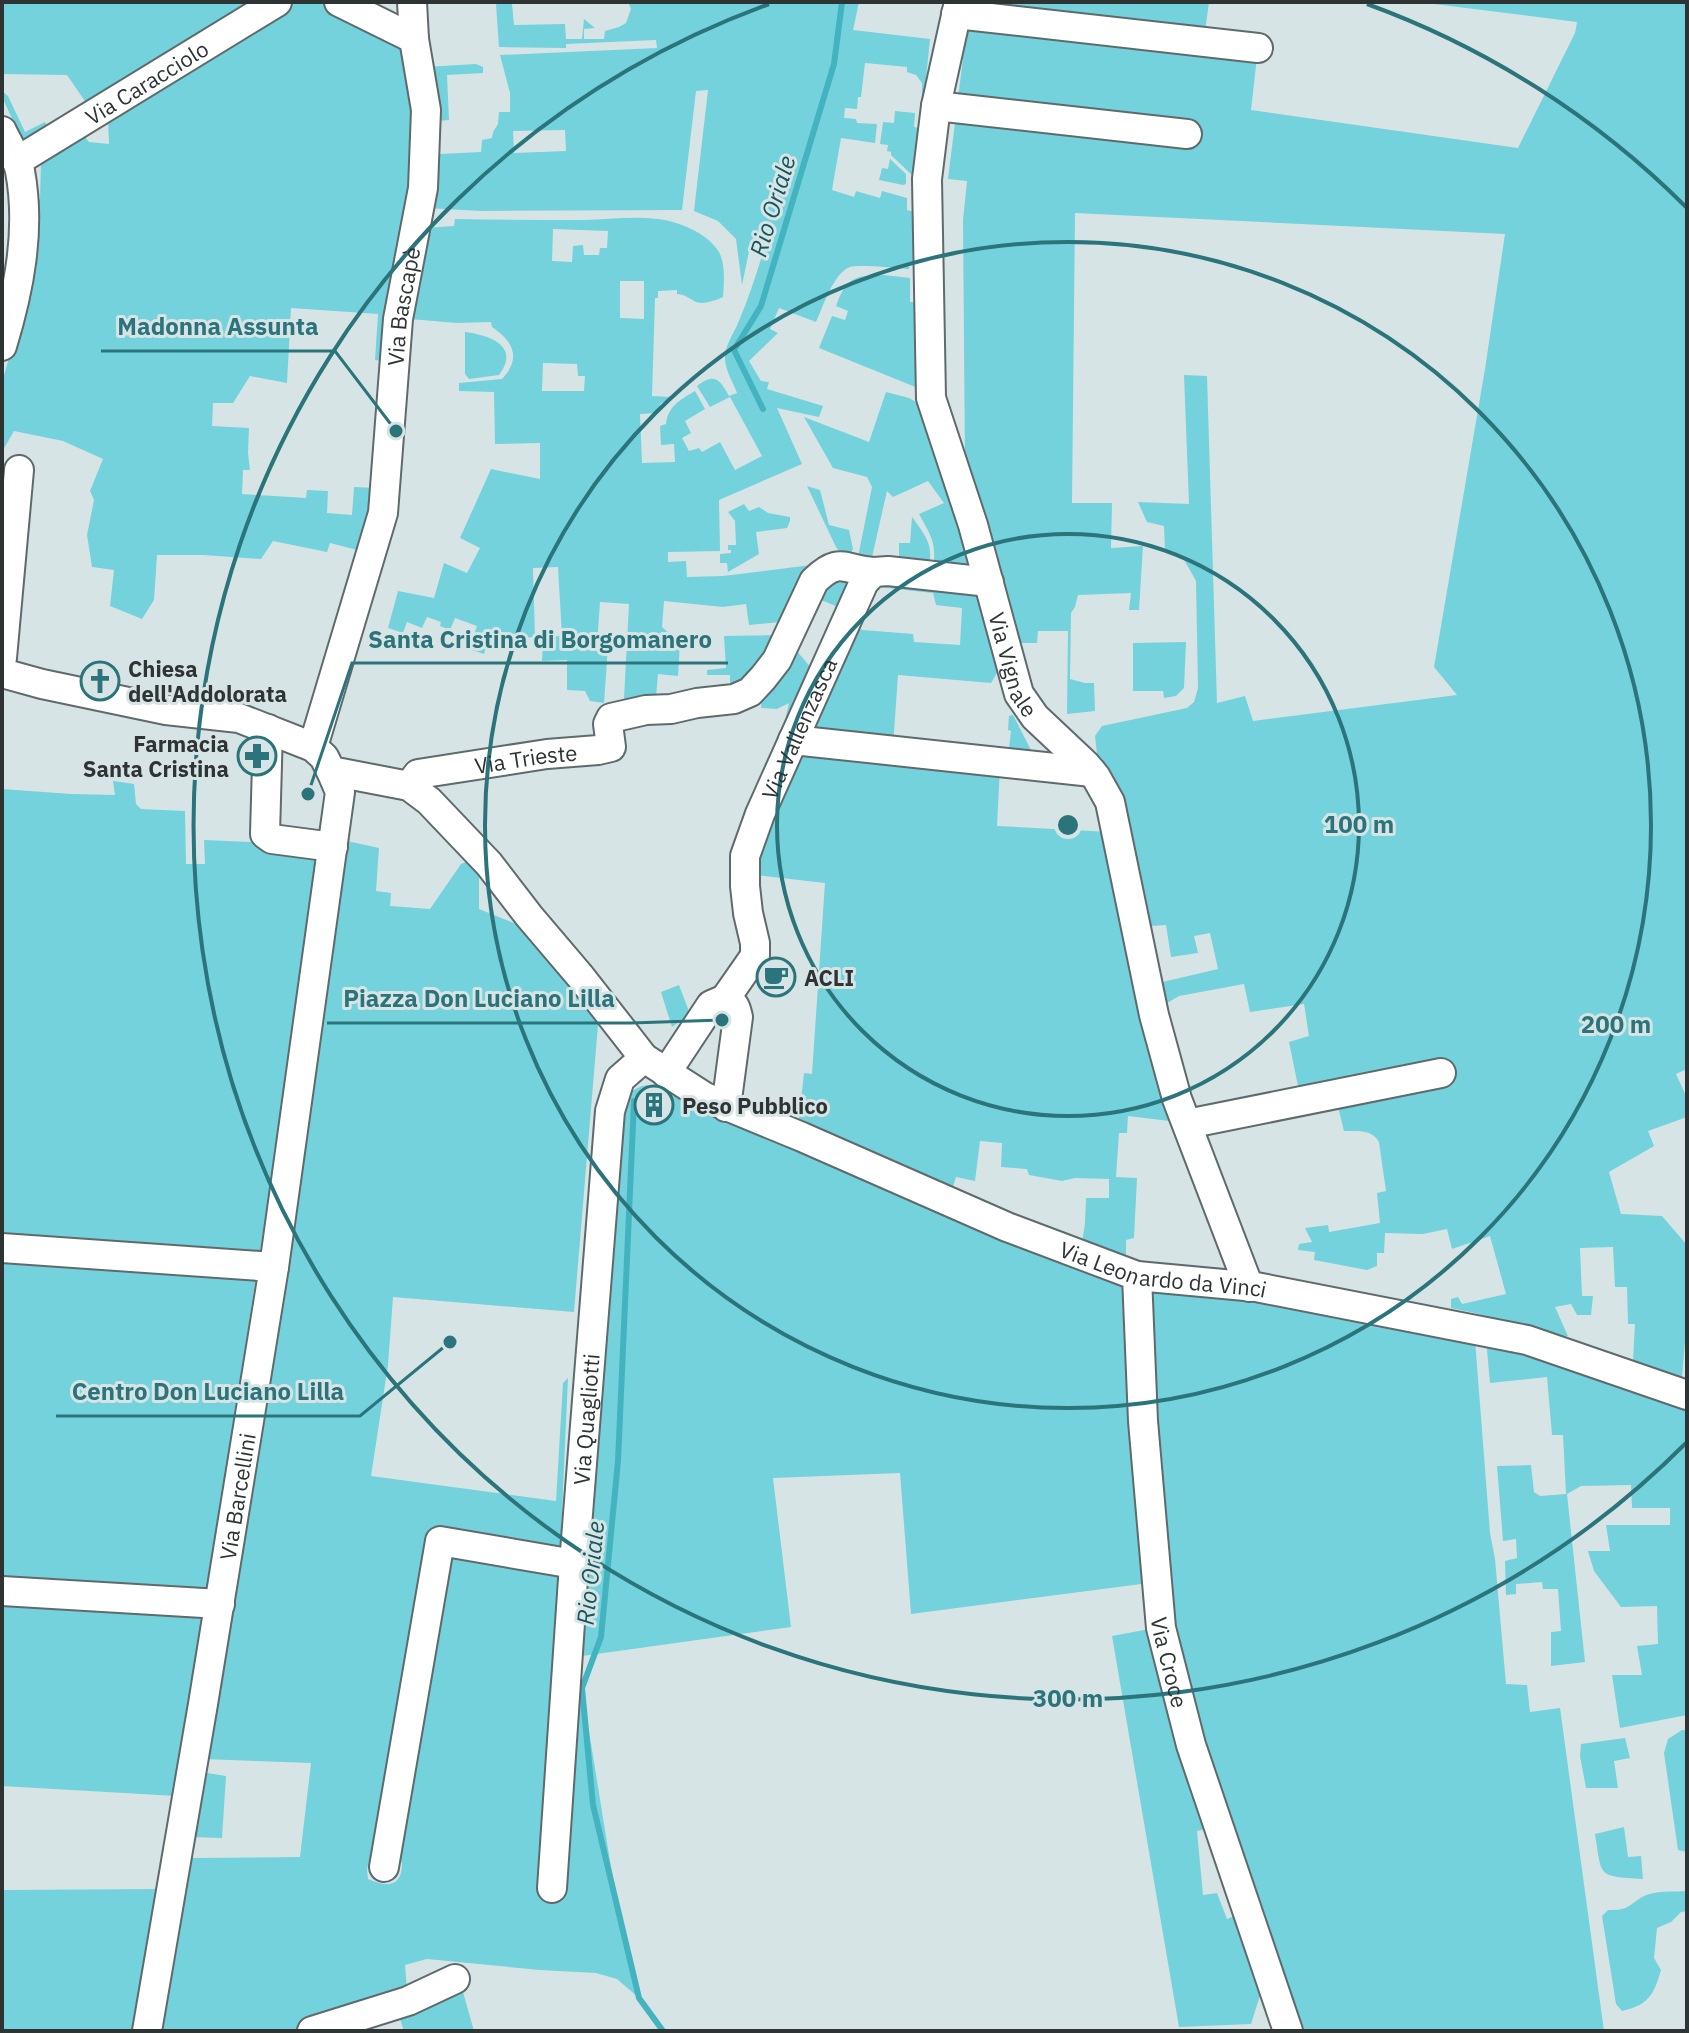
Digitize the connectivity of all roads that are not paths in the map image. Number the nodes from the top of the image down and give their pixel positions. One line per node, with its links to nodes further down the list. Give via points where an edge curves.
1 (277, 2): 10 (street, Via Caracciolo)
2 (339, 2): 5 (street)
3 (412, 2): 5 (street, Via Bascapè)
4 (958, 8): 6 (street); 7 (street, Via Vignale)
5 (414, 39): 19 (street, Via Bascapè, via 426,110 423,188 398,319 383,513)
6 (1258, 48)
7 (936, 106): 9 (street); 14 (street, Via Vignale, via 927,179 931,398)
8 (2, 131): 10 (street)
9 (1187, 134)
10 (16, 160): 11 (street, via 23,203 22,260)
11 (2, 346)
12 (19, 470): 15 (street)
13 (874, 572): 14 (street); 18 (street, Via Vallenzasca, via 864,582); 22 (street, Via Trieste, via 838,565 824,571 814,581 777,660 750,692 611,718 611,747 418,774)
14 (989, 582): 21 (street, Via Vignale, via 1019,694 1035,717)
15 (2, 658)
16 (2, 673): 17 (street, via 166,710 239,718)
17 (268, 729): 19 (street); 23 (street, via 265,834)
18 (793, 740): 21 (street); 24 (street, Via Vallenzasca, via 745,856 755,956)
19 (313, 747): 20 (street)
20 (331, 771): 22 (street); 23 (street, Via Barcellini, via 340,792)
21 (1092, 772): 28 (street, Via Vignale, via 1110,802 1154,1015)
22 (409, 786): 25 (street, via 489,864)
23 (333, 847): 30 (street, Via Barcellini)
24 (725, 999): 25 (street, Via Vallenzasca, via 711,1005); 27 (street, via 735,1005 738,1017)
25 (655, 1065): 27 (street, Via Leonardo da Vinci); 34 (street, Via Quagliotti, via 620,1079 610,1111)
26 (1441, 1073): 28 (street)
27 (726, 1107): 31 (street, Via Leonardo da Vinci, via 1007,1227)
28 (1187, 1124): 32 (street, Via Vignale)
29 (2, 1248): 30 (street)
30 (274, 1267): 36 (street, Via Barcellini)
31 (1137, 1276): 32 (street, Via Leonardo da Vinci); 43 (street, Via Croce, via 1161,1628 1191,1745)
32 (1249, 1287): 33 (street, Via Leonardo da Vinci, via 1527,1340)
33 (1687, 1395)
34 (574, 1564): 37 (street, via 440,1541); 38 (street, Via Quagliotti)
35 (2, 1591): 36 (street)
36 (220, 1604): 41 (street, Via Barcellini)
37 (384, 1867)
38 (552, 1888)
39 (455, 1979): 40 (street, via 414,1999)
40 (395, 2018): 42 (street)
41 (147, 2031)
42 (312, 2031)
43 (1288, 2031)

